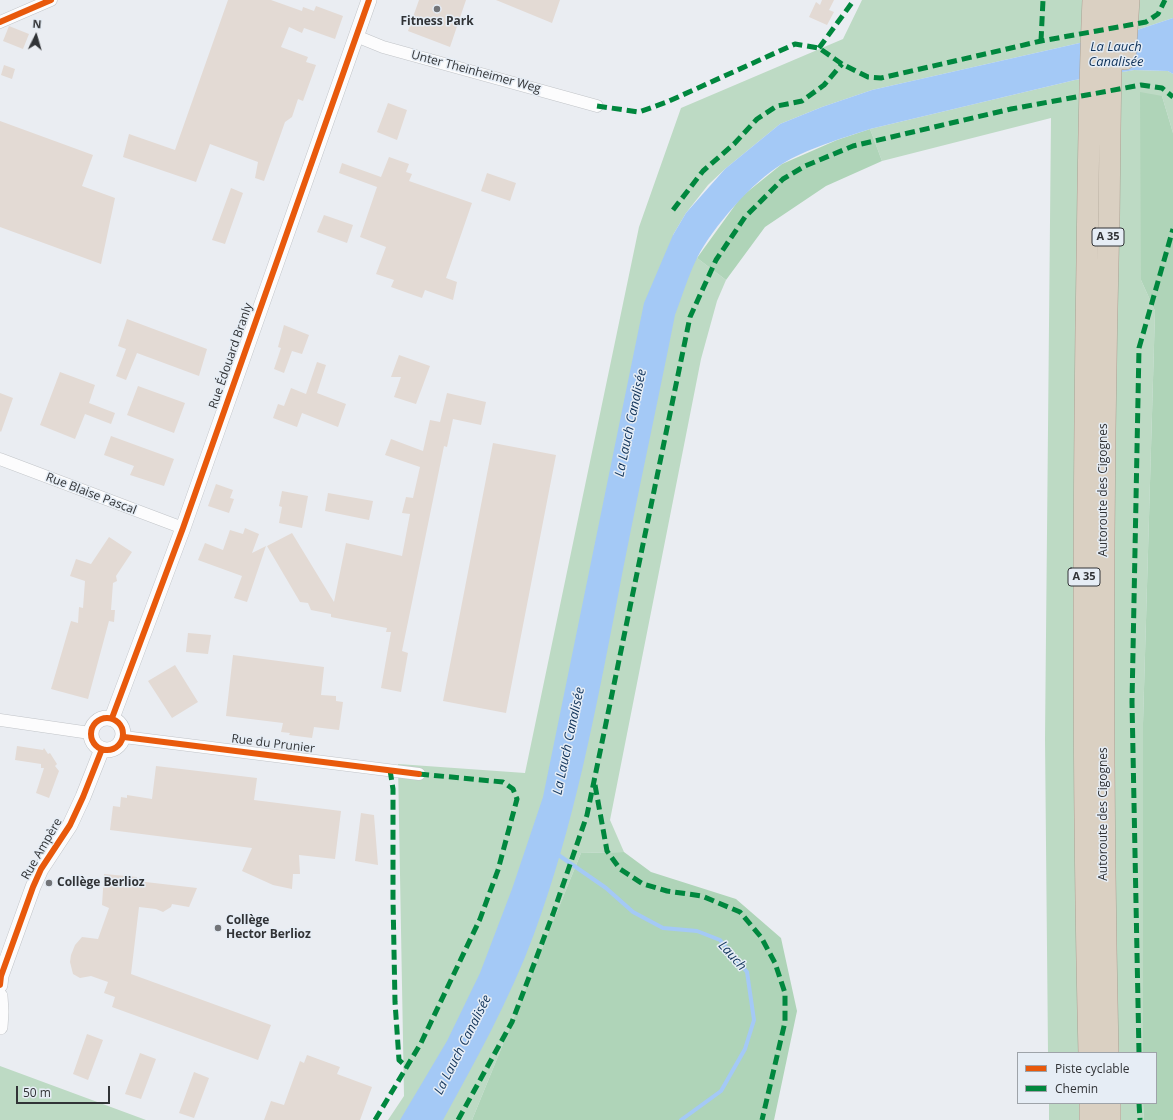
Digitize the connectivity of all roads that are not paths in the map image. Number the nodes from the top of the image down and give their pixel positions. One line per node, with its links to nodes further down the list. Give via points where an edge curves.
1 (51, 0): 6 (street)
2 (369, 0): 7 (street, Rue Édouard Branly)
3 (1093, 0): 20 (highway, Autoroute des Cigognes / A 35, via 1084,628 1085,908)
4 (1113, 0): 5 (highway)
5 (1123, 13): 21 (highway, Autoroute des Cigognes / A 35, via 1116,96 1120,150 1110,168 1105,407 1103,636)
6 (0, 22)
7 (356, 36): 8 (street, Unter Theinheimer Weg, via 383,47); 10 (street, Rue Édouard Branly)
8 (597, 106)
9 (0, 459): 10 (street, Rue Blaise Pascal)
10 (183, 528): 11 (street, Rue Édouard Branly)
11 (112, 718): 13 (street, via 104,717 98,720); 14 (street, via 122,725)
12 (0, 720): 13 (street)
13 (90, 733): 15 (street, via 95,746)
14 (124, 737): 15 (street, via 119,745 111,750); 16 (street, Rue du Prunier)
15 (102, 749): 17 (street, Rue Ampère, via 70,825 41,869 33,887)
16 (419, 774)
17 (0, 985)
18 (0, 996): 19 (street)
19 (0, 1027)
20 (1089, 1052)
21 (1108, 1052)
22 (1090, 1104): 24 (highway)
23 (1110, 1104): 25 (highway)
24 (1090, 1120)
25 (1110, 1120)

